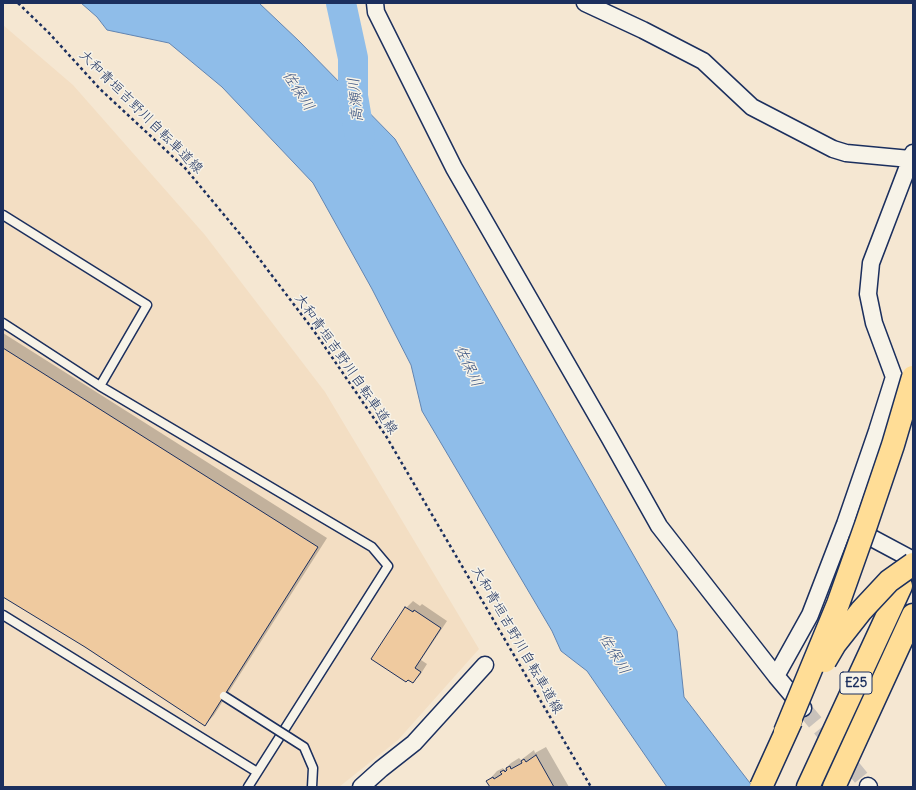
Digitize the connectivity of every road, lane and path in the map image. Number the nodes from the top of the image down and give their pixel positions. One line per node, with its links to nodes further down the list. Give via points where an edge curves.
1 (18, 3): 25 (path, 大和青垣吉野川自転車道線, via 100,89 185,168 245,240 314,331 386,436)
2 (375, 3): 16 (street, via 376,12 454,168 658,526)
3 (585, 3): 4 (street, via 703,61 752,107 833,149 846,153)
4 (912, 158): 7 (street, via 871,263 868,294 874,323)
5 (3, 215): 8 (lane, via 147,305)
6 (3, 323): 8 (lane)
7 (903, 377): 9 (street); 10 (street, via 877,431); 19 (highway, bridge, via 893,446 838,604)
8 (100, 386): 20 (lane, via 372,548 388,566)
9 (913, 414)
10 (845, 524): 11 (street); 16 (street, via 810,615)
11 (913, 560): 21 (highway, E25, bridge)
12 (913, 564): 19 (highway, bridge, via 890,581 861,611 835,644)
13 (3, 614): 20 (lane)
14 (913, 615): 27 (highway, E25)
15 (485, 665): 24 (street, via 414,743)
16 (776, 676): 18 (street)
17 (224, 696): 23 (lane, bridge, via 304,747 313,768)
18 (805, 710)
19 (785, 732): 26 (highway, bridge)
20 (257, 772): 22 (lane)
21 (810, 784)
22 (248, 787)
23 (312, 787)
24 (361, 787)
25 (591, 787)
26 (761, 787)
27 (834, 787)

